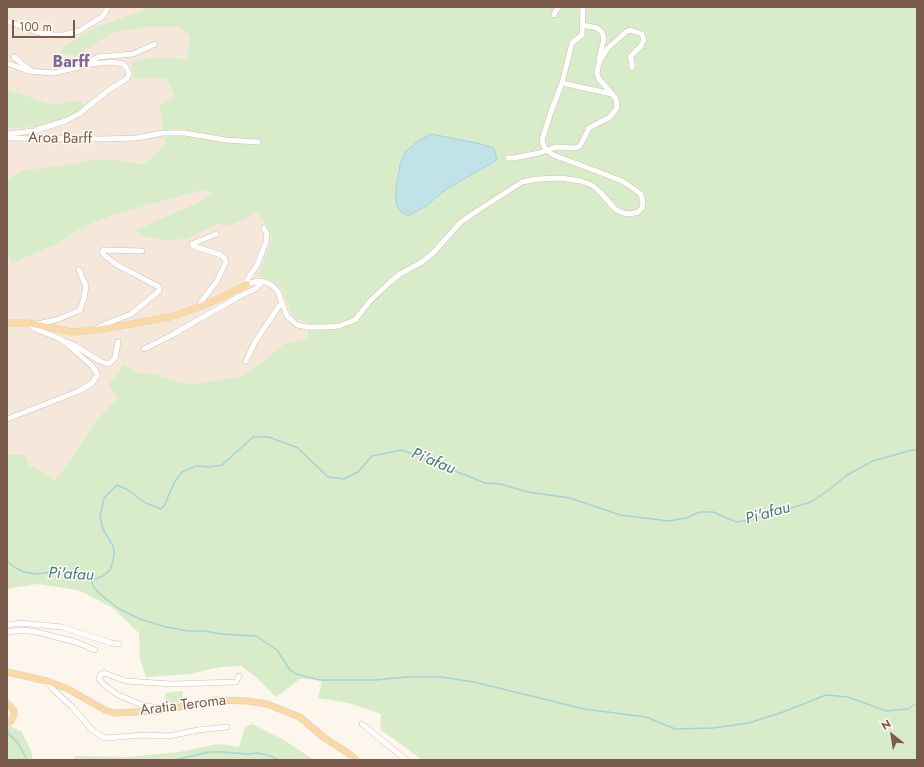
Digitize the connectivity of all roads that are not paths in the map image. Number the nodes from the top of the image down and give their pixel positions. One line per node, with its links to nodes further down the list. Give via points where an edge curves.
1 (108, 7): 5 (street, via 102,17 79,31 63,35 40,33)
2 (559, 7): 4 (street)
3 (583, 7): 6 (street)
4 (554, 15)
5 (7, 21)
6 (583, 25): 12 (street, via 597,28 603,35); 14 (street, via 582,36 572,43)
7 (155, 44): 10 (street, via 133,54 98,58)
8 (14, 57): 13 (street)
9 (7, 64): 13 (street)
10 (83, 66): 13 (street, via 58,72); 16 (street, Aroa Barff, via 112,62 123,64 128,70 128,77 86,110 65,121 34,131)
11 (632, 66): 12 (street, via 630,57 644,40 642,34 630,30 605,52)
12 (598, 67): 15 (street, via 599,79)
13 (33, 71)
14 (562, 83): 15 (street); 19 (street, via 542,140)
15 (612, 94): 19 (street, via 618,108 615,113 589,128 580,146)
16 (7, 134)
17 (7, 138): 18 (street, Aroa Barff, via 83,140 178,133)
18 (258, 142)
19 (547, 151): 20 (street); 27 (street, via 622,181 640,194 642,208 638,212 623,213 592,185 581,181 560,178 522,182 461,222 432,254 400,274 370,301 355,320 327,327 297,325 287,316)
20 (508, 158)
21 (264, 228): 26 (street, via 267,234 265,247)
22 (216, 234): 28 (street, via 192,244 221,255 226,262 218,281)
23 (142, 251): 32 (street, via 102,252 118,265 159,287 159,291 131,314)
24 (79, 270): 31 (street, via 86,286 80,310 56,320)
25 (262, 282): 26 (street); 27 (street, via 273,286); 35 (street, via 255,289)
26 (247, 284): 28 (main road)
27 (283, 303): 36 (street, via 255,342)
28 (198, 308): 32 (main road, via 170,317)
29 (7, 323): 30 (main road)
30 (28, 323): 31 (main road); 33 (street, via 32,328)
31 (36, 324): 32 (main road, via 74,332)
32 (94, 331)
33 (64, 342): 34 (street, via 108,364 115,358); 37 (street, via 95,370 95,379 79,391)
34 (118, 342)
35 (144, 349)
36 (246, 361)
37 (7, 419)
38 (7, 625): 40 (street, via 20,623 62,627)
39 (7, 632): 41 (street, via 37,632 76,642)
40 (119, 644)
41 (95, 650)
42 (7, 672): 44 (main road, Aratia Teroma)
43 (239, 676): 46 (street, via 236,682 171,684 126,681 100,674 104,685 118,695 148,707 163,707)
44 (47, 680): 46 (main road, Aratia Teroma, via 114,713); 49 (street, via 102,738 169,736)
45 (7, 703): 47 (main road, via 14,711 14,715)
46 (164, 710): 50 (main road, Aratia Teroma, via 216,700 267,704 300,717)
47 (7, 723)
48 (362, 724): 51 (street)
49 (227, 727)
50 (356, 760)
51 (406, 760)

